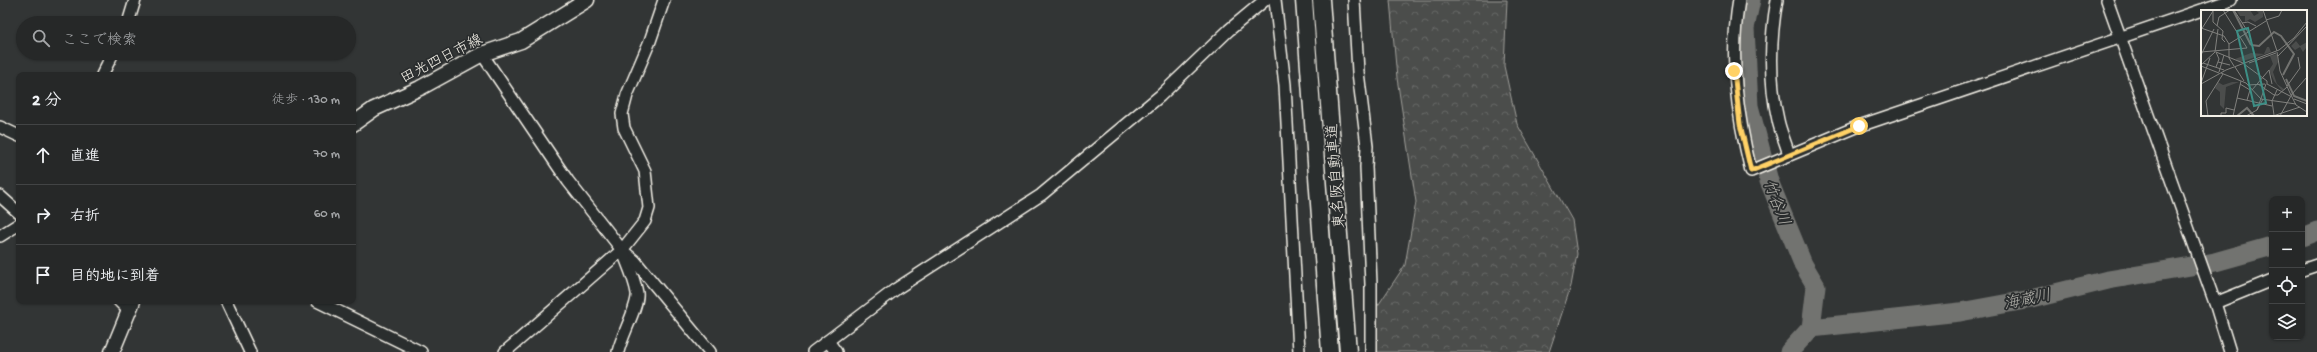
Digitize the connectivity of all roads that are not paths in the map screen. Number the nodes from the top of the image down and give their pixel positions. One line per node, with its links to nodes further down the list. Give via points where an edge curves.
1 (135, 0): 15 (street)
2 (587, 0): 17 (main road, 田光四日市線, via 521,41)
3 (664, 0): 28 (street, via 622,114 624,128 645,171 649,208 645,221)
4 (1265, 0): 36 (street, via 1229,30 1160,96 1041,194 896,289)
5 (1275, 0): 45 (street, via 1285,85)
6 (1304, 0): 46 (highway, 東名阪自動車道)
7 (1321, 0): 47 (highway, 東名阪自動車道)
8 (1354, 0): 48 (street, via 1358,72 1367,146)
9 (1739, 0): 23 (street, via 1734,71 1740,124 1751,171)
10 (1777, 0): 23 (street, via 1772,48 1773,88 1778,120)
11 (2107, 0): 16 (street)
12 (2231, 0): 14 (street)
13 (2201, 10): 16 (street)
14 (2202, 10)
15 (130, 16)
16 (2120, 38): 23 (street, via 1859,126); 32 (street)
17 (482, 54): 20 (main road, 田光四日市線, via 420,88 374,109); 28 (street, via 568,181)
18 (110, 60): 19 (street)
19 (104, 72)
20 (356, 122)
21 (0, 127): 22 (street)
22 (16, 135)
23 (1788, 155)
24 (0, 196): 25 (street)
25 (16, 210)
26 (16, 226): 27 (street)
27 (0, 236)
28 (622, 250): 40 (street); 41 (street, via 637,293 637,301 621,337); 42 (street)
29 (2317, 265): 30 (street)
30 (2305, 269)
31 (2269, 281): 32 (street)
32 (2215, 303): 49 (street)
33 (127, 304): 37 (main road)
34 (227, 304): 38 (street)
35 (323, 304): 39 (street)
36 (828, 341): 43 (street); 44 (street)
37 (112, 352)
38 (250, 352)
39 (420, 352)
40 (505, 352)
41 (618, 352)
42 (710, 352)
43 (813, 352)
44 (836, 352)
45 (1300, 352)
46 (1330, 352)
47 (1348, 352)
48 (1371, 352)
49 (2230, 352)

